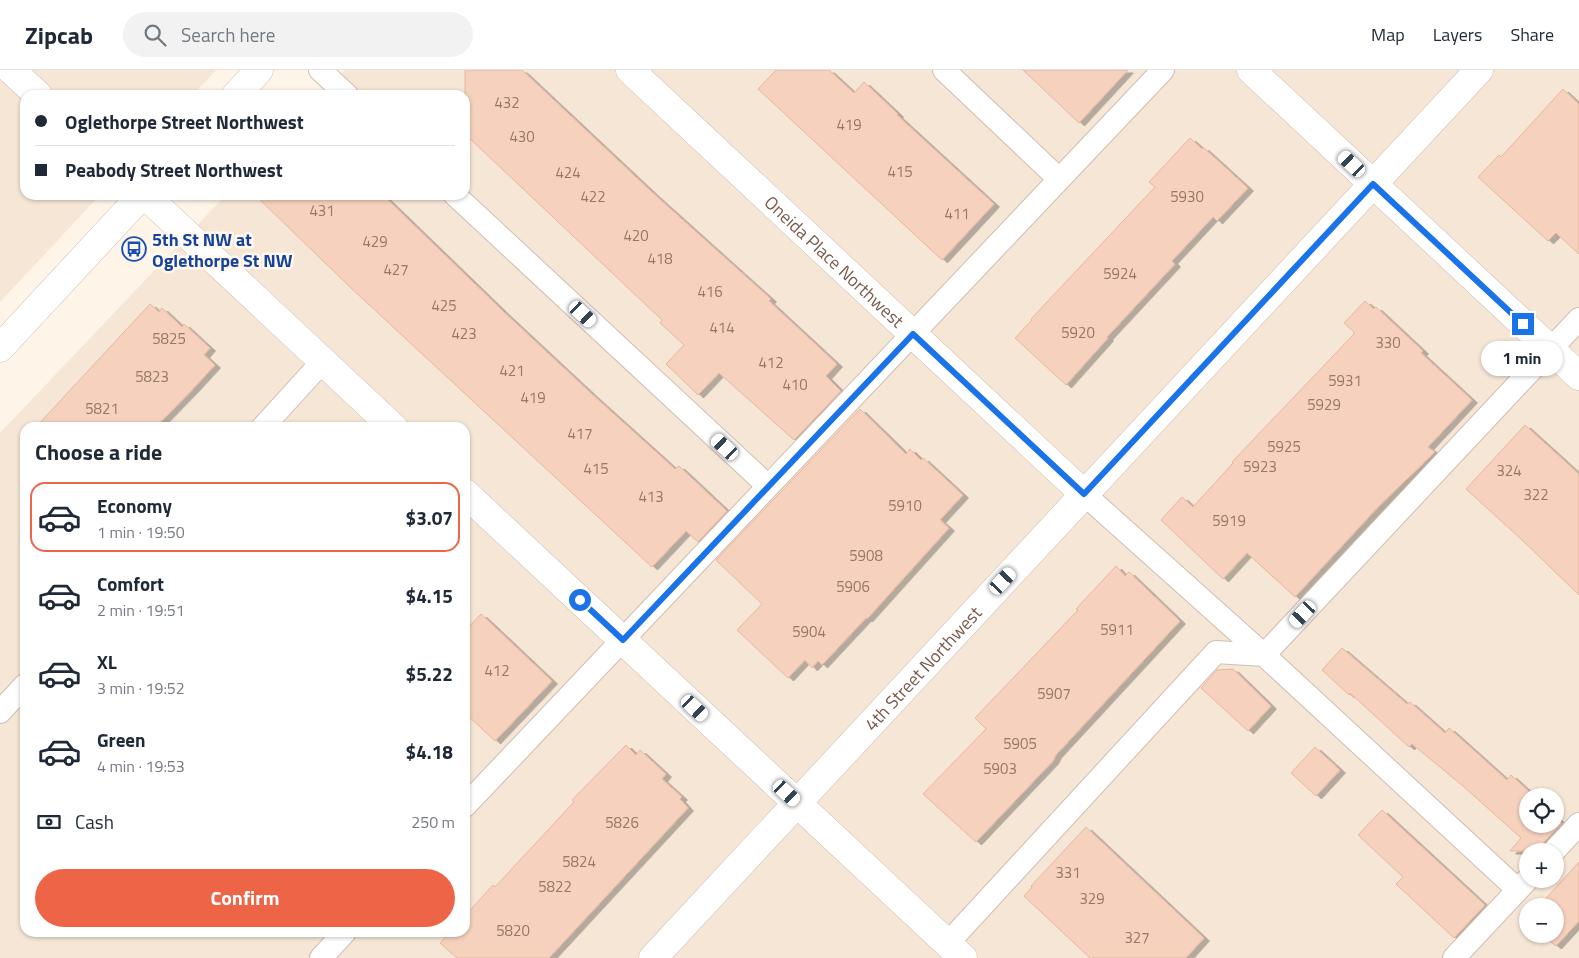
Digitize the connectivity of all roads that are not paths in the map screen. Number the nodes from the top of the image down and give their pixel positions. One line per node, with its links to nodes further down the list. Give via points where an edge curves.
1 (11, 70): 9 (street)
2 (259, 70): 10 (street)
3 (320, 70): 11 (lane)
4 (630, 70): 18 (street, Oneida Place Northwest)
5 (944, 70): 12 (lane)
6 (1163, 70): 12 (lane)
7 (1251, 70): 13 (street)
8 (1479, 70): 13 (street, 4th Street Northwest)
9 (33, 90)
10 (241, 90)
11 (342, 90)
12 (1060, 180): 18 (lane)
13 (1373, 184): 20 (street); 26 (street, 4th Street Northwest)
14 (139, 200): 19 (street)
15 (149, 200): 21 (street)
16 (459, 200): 25 (lane)
17 (1579, 319): 20 (lane)
18 (913, 334): 25 (lane); 26 (street, Oneida Place Northwest)
19 (0, 348)
20 (1550, 349): 22 (street); 29 (lane)
21 (323, 361): 23 (lane); 24 (street)
22 (1579, 376)
23 (267, 422)
24 (388, 422)
25 (768, 486): 28 (lane)
26 (1084, 494): 29 (lane); 33 (street, 4th Street Northwest)
27 (470, 498): 28 (street)
28 (623, 640): 32 (lane); 33 (street)
29 (1264, 655): 36 (lane); 39 (lane, via 1216,652)
30 (20, 690): 31 (lane)
31 (0, 712)
32 (470, 801)
33 (797, 803): 39 (street); 41 (street, 4th Street Northwest)
34 (1579, 824): 35 (lane)
35 (1561, 843)
36 (1519, 880)
37 (1519, 888): 42 (lane)
38 (340, 937): 40 (lane)
39 (955, 951)
40 (321, 958)
41 (653, 958)
42 (1454, 958)

